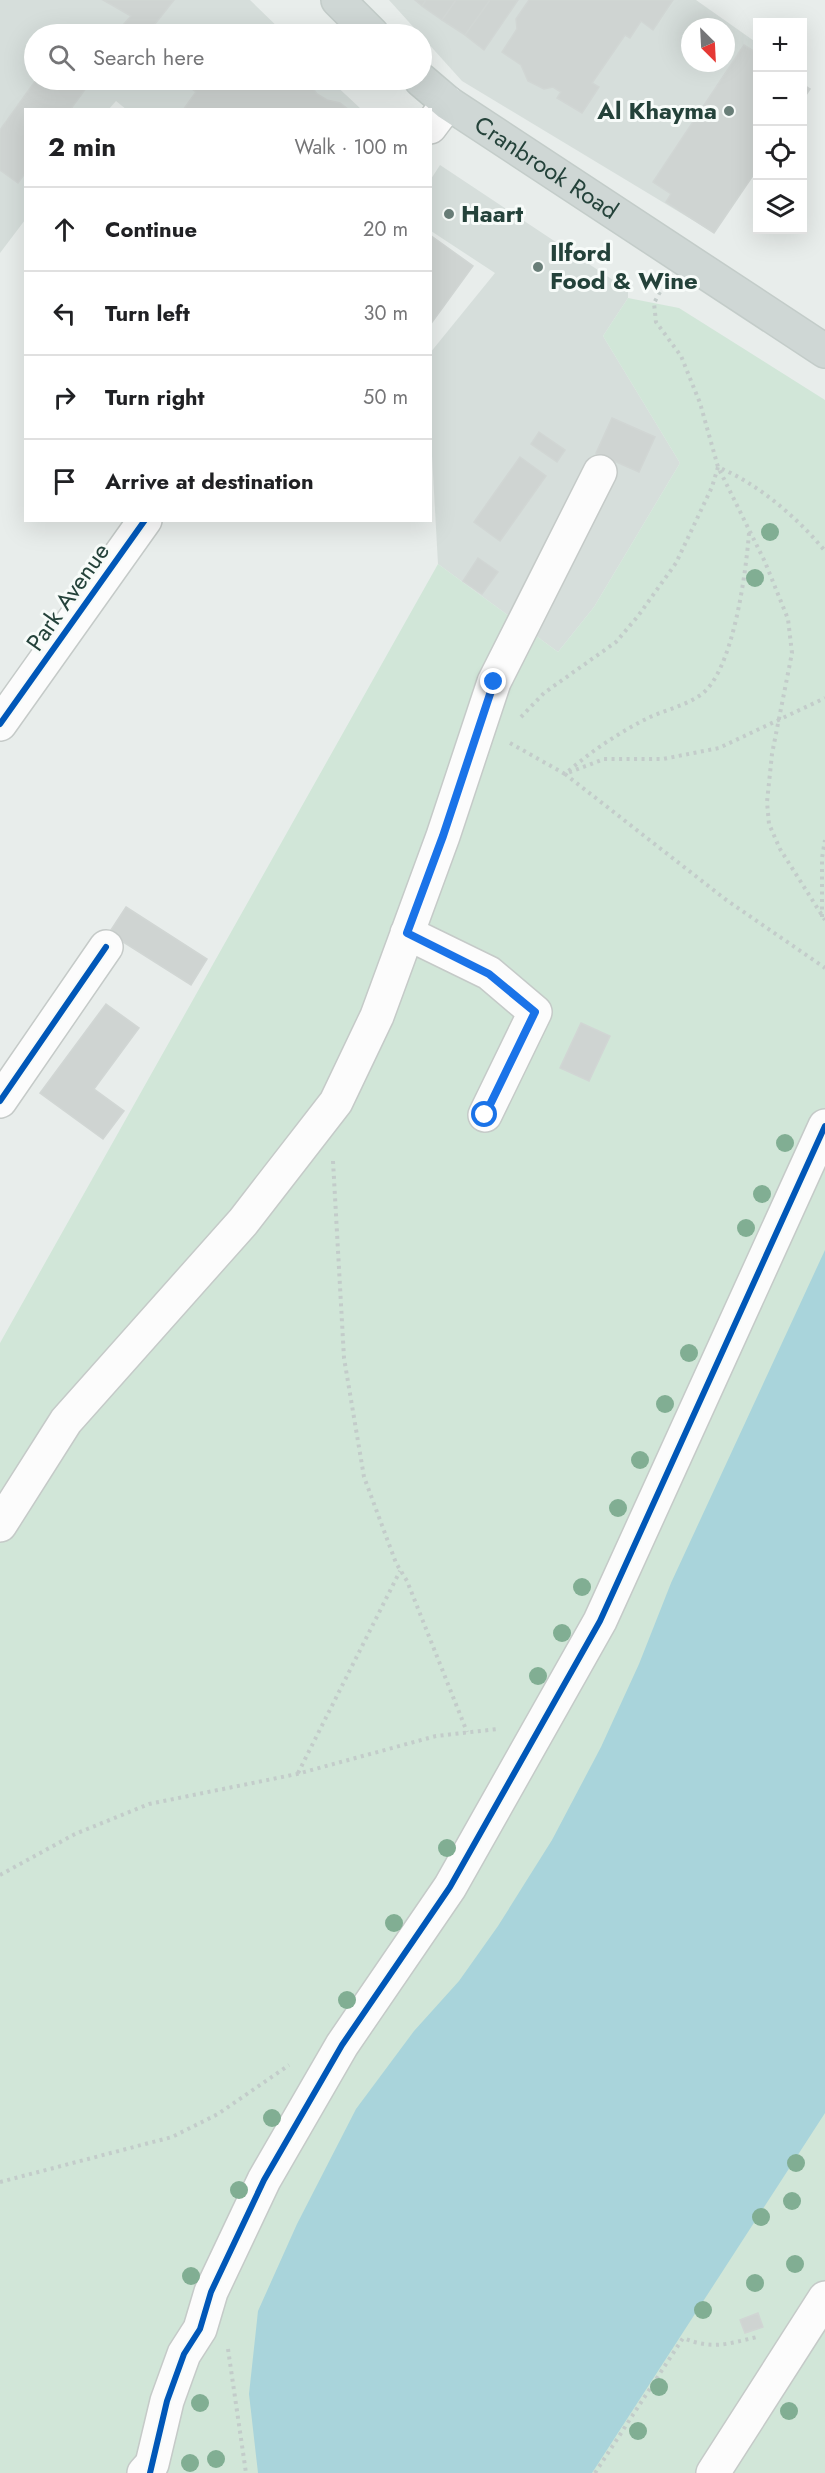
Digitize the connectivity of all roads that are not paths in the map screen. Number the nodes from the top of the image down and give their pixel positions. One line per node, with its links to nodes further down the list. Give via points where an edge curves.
1 (338, 0): 2 (main road)
2 (362, 24)
3 (426, 90): 4 (main road, Cranbrook Road)
4 (440, 115): 5 (main road, Cranbrook Road)
5 (825, 351)
6 (600, 472): 9 (street, via 494,682)
7 (144, 522): 8 (street, Park Avenue)
8 (0, 724)
9 (407, 933): 12 (street, via 489,974 535,1012); 14 (street, via 377,1016 336,1101 243,1222 66,1421)
10 (106, 947): 11 (street)
11 (0, 1101)
12 (485, 1115)
13 (825, 1126): 16 (street, via 600,1621 450,1887 342,2045 264,2180 211,2292 200,2329 184,2354 167,2401 152,2464)
14 (0, 1525)
15 (825, 2298): 17 (street)
16 (144, 2473)
17 (713, 2473)

